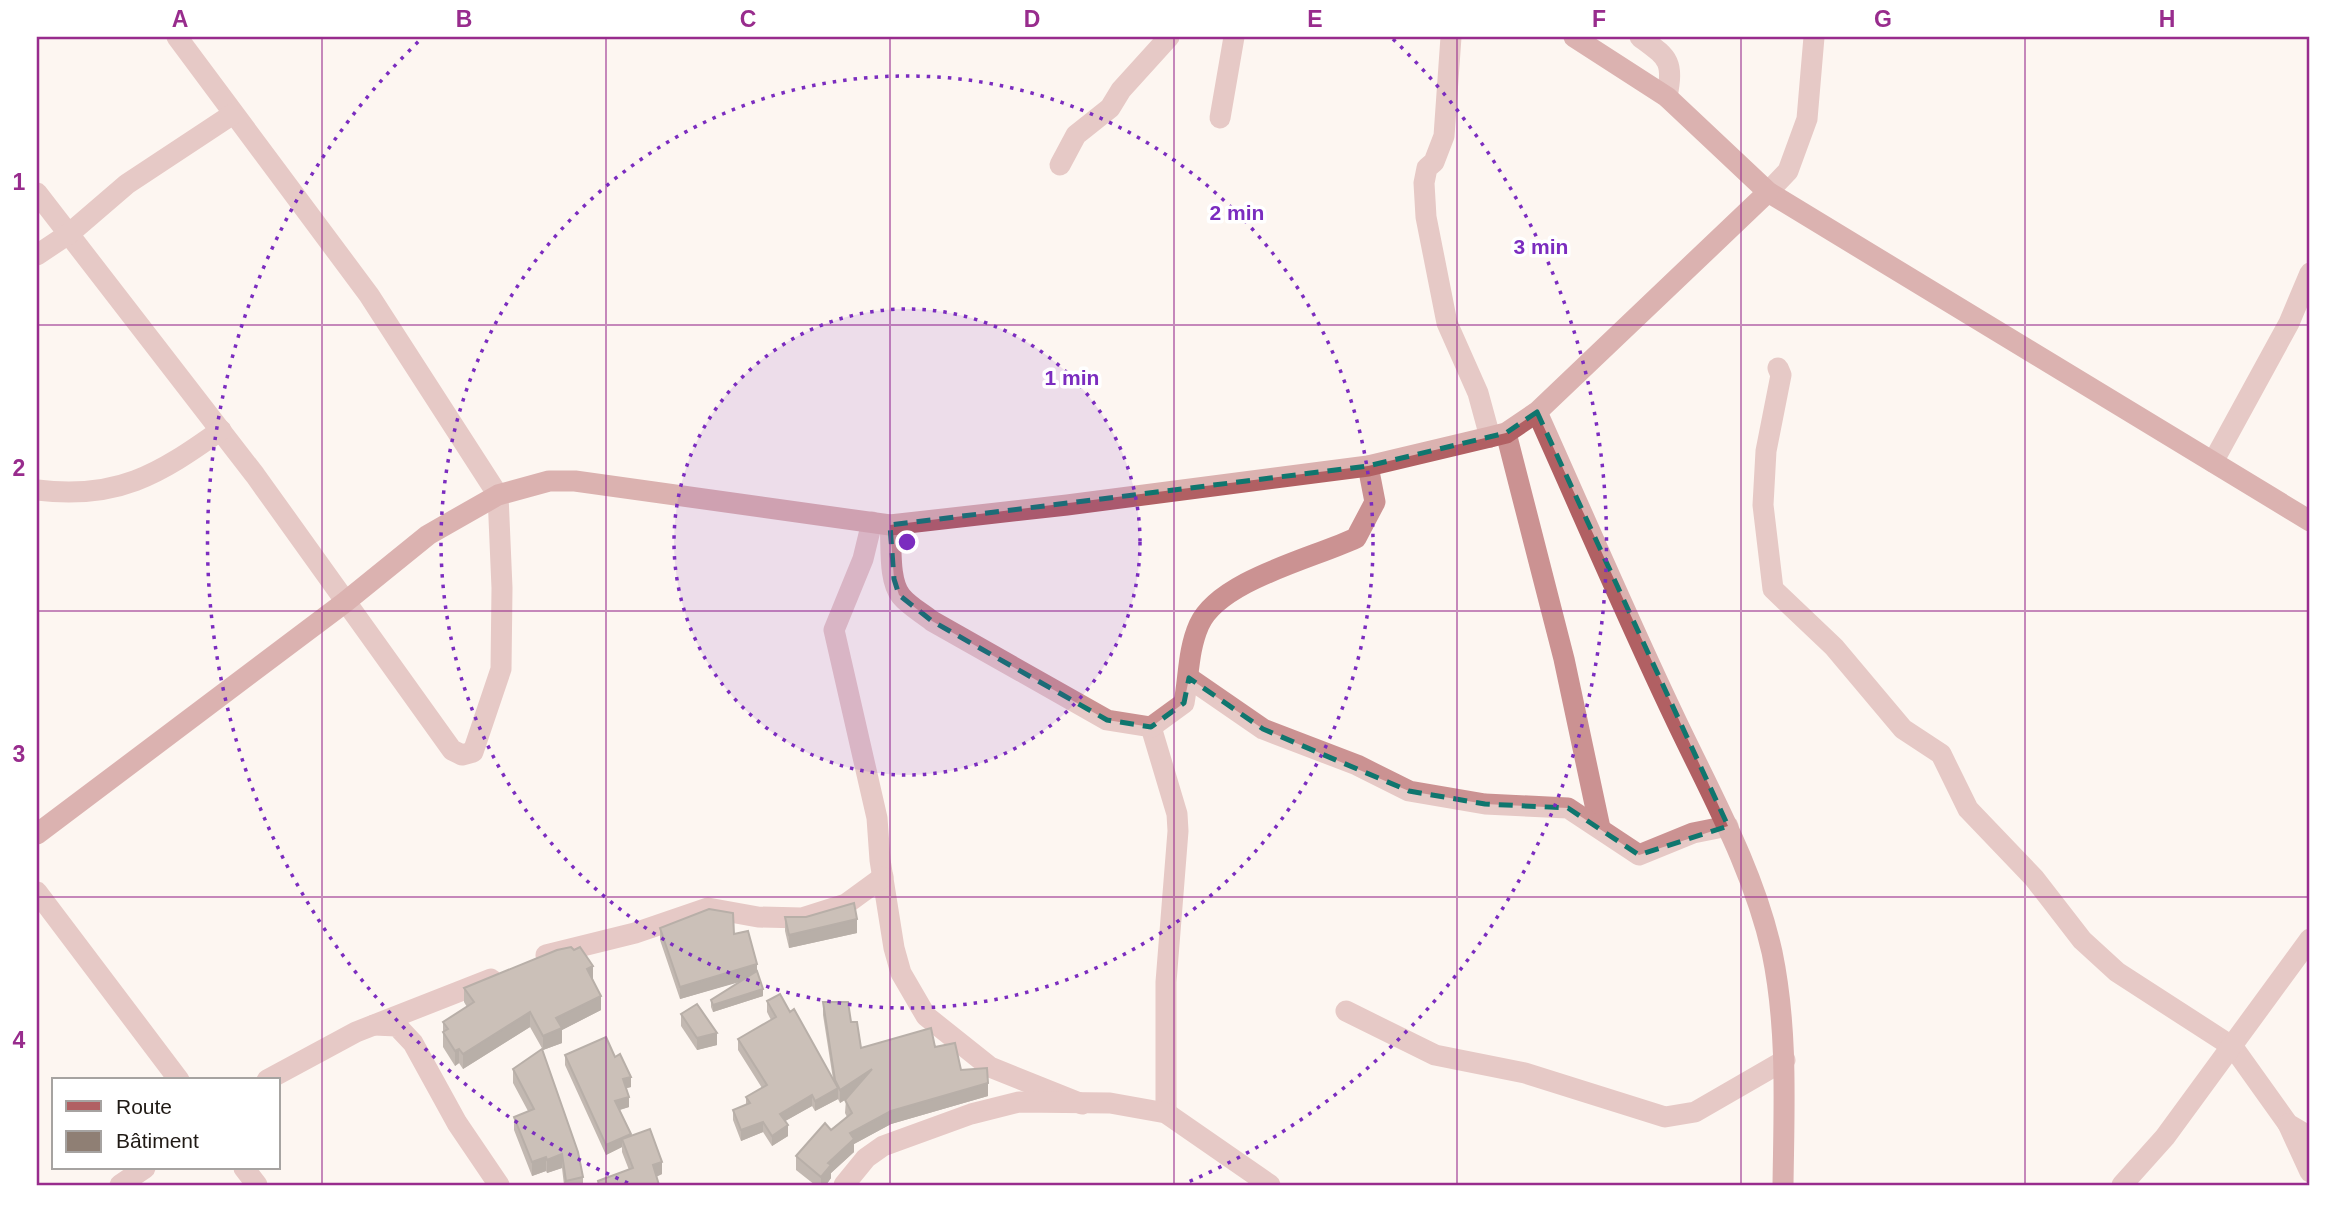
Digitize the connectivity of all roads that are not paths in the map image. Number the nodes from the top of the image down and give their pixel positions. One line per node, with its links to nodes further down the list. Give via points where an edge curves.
1 (177, 37): 9 (street)
2 (1169, 37): 11 (street, via 1110,108 1076,135)
3 (1234, 37): 10 (street)
4 (1451, 37): 20 (street, via 1444,136 1427,168 1426,217 1447,323)
5 (1574, 37): 8 (street)
6 (1640, 37): 8 (street, via 1667,58 1671,69)
7 (1814, 37): 12 (street, via 1807,119 1787,171)
8 (1667, 97): 12 (street)
9 (233, 114): 14 (street, via 127,184); 24 (street, via 369,295)
10 (1220, 118)
11 (1060, 166)
12 (1768, 192): 18 (street); 21 (street)
13 (37, 193): 14 (street)
14 (70, 233): 15 (street); 19 (street)
15 (37, 255)
16 (2310, 273): 21 (street, via 2289,323)
17 (1778, 368): 40 (street, via 1781,375 1766,452 1763,505 1773,589 1833,647 1903,729 1941,754 1968,809 2034,878 2082,940 2117,972)
18 (1537, 412): 20 (street); 30 (street, via 1665,698)
19 (221, 430): 23 (street, via 172,465 131,484 84,492); 27 (street)
20 (1498, 435): 22 (street); 31 (street, via 1564,659)
21 (2213, 462): 25 (street)
22 (1368, 466): 26 (street, via 1080,504); 28 (street, via 1375,502 1356,538 1254,579 1223,598 1200,622 1189,655)
23 (37, 490)
24 (498, 495): 26 (street, via 549,481 575,481); 27 (street, via 411,546); 27 (street, via 501,668 473,752 461,755 453,750)
25 (2310, 521)
26 (881, 523): 29 (street, via 899,595 932,621 1107,720); 33 (street, via 834,629 877,818)
27 (344, 603): 32 (street)
28 (1189, 678): 29 (street, via 1184,703); 31 (street, via 1263,729 1357,765 1409,791 1485,804 1568,808)
29 (1151, 727): 45 (street, via 1178,831 1166,982)
30 (1728, 826): 31 (street, via 1693,833 1639,855); 41 (street, via 1753,888 1771,952)
31 (1600, 828)
32 (37, 834)
33 (883, 877): 36 (street, via 846,904 802,918 758,917 708,908); 44 (street, via 896,958 926,1016 990,1067)
34 (37, 892): 42 (street)
35 (2310, 939): 40 (street)
36 (530, 962)
37 (507, 972): 39 (street)
38 (1346, 1011): 41 (street, via 1435,1055 1525,1073 1665,1117 1695,1112)
39 (372, 1025): 43 (street); 53 (street, via 397,1026 413,1043 457,1123)
40 (2233, 1046): 46 (street); 57 (street, via 2165,1137)
41 (1785, 1060): 56 (street)
42 (177, 1078)
43 (271, 1078)
44 (1082, 1104): 45 (street, via 1110,1103); 54 (street, via 1019,1102 971,1114 883,1146 866,1158)
45 (1166, 1113): 55 (street)
46 (2288, 1124): 47 (street); 50 (street)
47 (2310, 1138)
48 (142, 1170): 51 (street)
49 (246, 1170): 52 (street)
50 (2310, 1172)
51 (120, 1185)
52 (257, 1185)
53 (499, 1185)
54 (844, 1185)
55 (1270, 1185)
56 (1783, 1185)
57 (2122, 1185)

